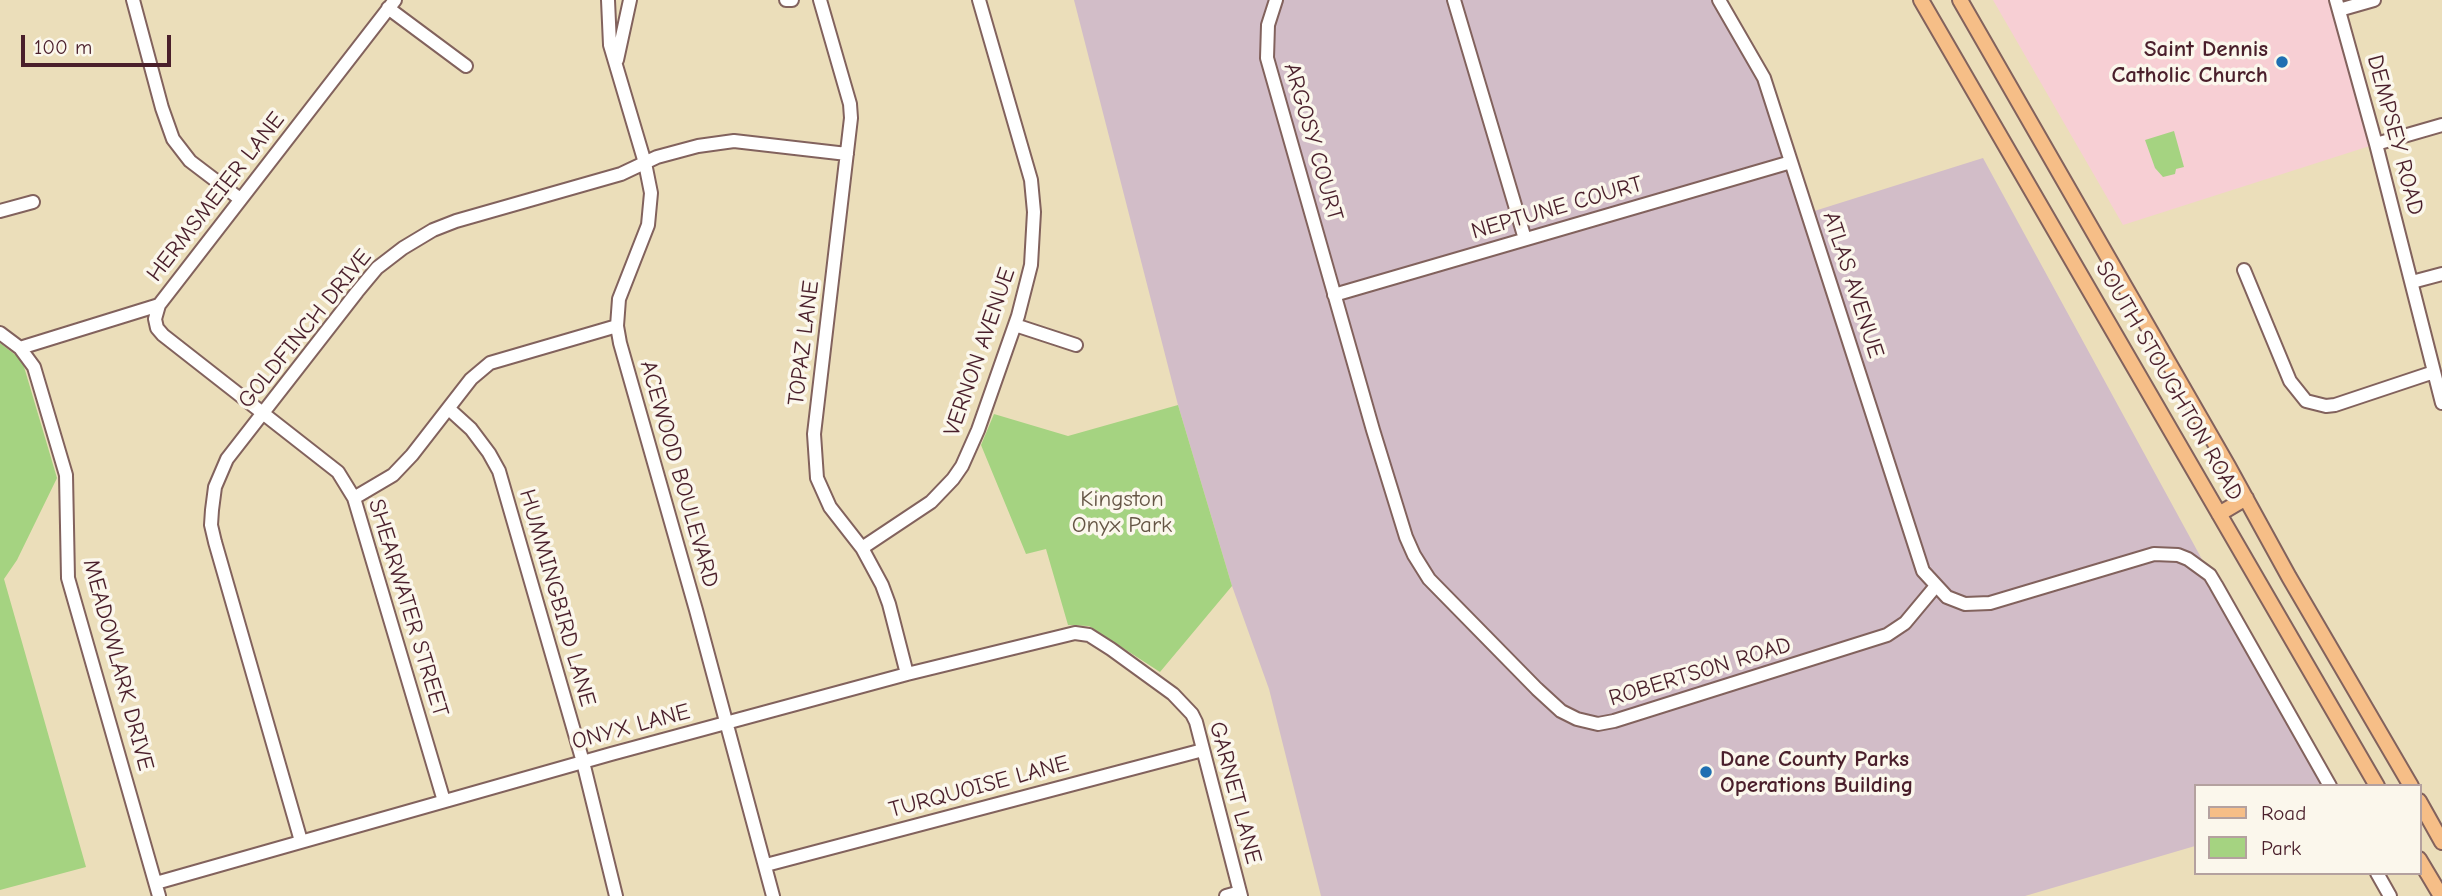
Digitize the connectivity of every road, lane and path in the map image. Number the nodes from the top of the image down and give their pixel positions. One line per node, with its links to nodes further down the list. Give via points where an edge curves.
1 (133, 0): 23 (street, via 173,139 190,161)
2 (608, 0): 16 (street, ACEWOOD BOULEVARD, via 610,45)
3 (631, 0): 16 (street, ACEWOOD BOULEVARD)
4 (786, 0): 5 (street)
5 (792, 0)
6 (820, 0): 20 (street, TOPAZ LANE, via 850,104)
7 (979, 0): 32 (street, VERNON AVENUE, via 1033,192 1031,265)
8 (1276, 0): 30 (street, ARGOSY COURT, via 1268,25 1267,58)
9 (1454, 0): 26 (street)
10 (1719, 0): 21 (street, ATLAS AVENUE, via 1761,73)
11 (1921, 0): 43 (main road, SOUTH STOUGHTON ROAD)
12 (1960, 0): 42 (main road, SOUTH STOUGHTON ROAD)
13 (2374, 0): 15 (street)
14 (391, 4): 17 (street); 23 (street, HERMSMEIER LANE)
15 (2337, 5): 19 (street, DEMPSEY ROAD)
16 (616, 63): 22 (street, ACEWOOD BOULEVARD)
17 (466, 66)
18 (2442, 125): 19 (street)
19 (2376, 144): 29 (street, DEMPSEY ROAD)
20 (847, 154): 22 (street, GOLDFINCH DRIVE, via 734,141); 44 (street, TOPAZ LANE, via 814,457 817,478 830,507)
21 (1791, 162): 26 (street, NEPTUNE COURT); 45 (street, ATLAS AVENUE, via 1917,556)
22 (645, 163): 33 (street, ACEWOOD BOULEVARD, via 651,193 648,225 619,299); 40 (street, GOLDFINCH DRIVE, via 621,174 456,220 403,248 377,268)
23 (240, 199): 31 (street, HERMSMEIER LANE)
24 (33, 201): 25 (street)
25 (0, 211)
26 (1525, 239): 30 (street, NEPTUNE COURT)
27 (2244, 270): 37 (street, via 2290,381 2306,401 2336,405)
28 (2442, 274): 29 (street)
29 (2412, 282): 37 (street, DEMPSEY ROAD)
30 (1334, 295): 45 (street, ROBERTSON ROAD, via 1414,555 1430,580 1565,714 1590,723 1614,721 1887,635 1905,623)
31 (159, 306): 36 (street, HERMSMEIER LANE); 40 (street, SHEARWATER STREET, via 155,319 163,335)
32 (1015, 325): 35 (street); 44 (street, VERNON AVENUE, via 962,466 931,502)
33 (617, 326): 39 (street, via 490,363 476,373); 49 (street, ACEWOOD BOULEVARD)
34 (0, 333): 36 (street, MEADOWLARK DRIVE)
35 (1076, 345)
36 (20, 348): 65 (street, MEADOWLARK DRIVE, via 34,368 66,475 68,578)
37 (2434, 372): 38 (street, DEMPSEY ROAD)
38 (2442, 403)
39 (449, 409): 41 (street, via 393,475); 51 (street, HUMMINGBIRD LANE, via 471,429 499,471)
40 (263, 412): 41 (street, SHEARWATER STREET, via 338,472); 60 (street, GOLDFINCH DRIVE, via 227,459 215,487 211,525)
41 (354, 498): 57 (street, SHEARWATER STREET)
42 (2246, 498): 43 (main road); 48 (main road, SOUTH STOUGHTON ROAD)
43 (2219, 513): 53 (main road, SOUTH STOUGHTON ROAD)
44 (862, 548): 47 (street, TOPAZ LANE, via 889,604)
45 (1935, 587): 52 (street, via 1965,604 1990,603 2154,554 2178,555 2197,564 2216,585)
46 (1116, 653): 47 (street, ONYX LANE, via 1095,638 1075,633); 50 (street, GARNET LANE, via 1185,705 1196,722)
47 (907, 674): 49 (street, ONYX LANE)
48 (2371, 716): 54 (main road, SOUTH STOUGHTON ROAD); 55 (main road)
49 (728, 723): 51 (street, ONYX LANE); 63 (street, ACEWOOD BOULEVARD)
50 (1203, 750): 63 (street, TURQUOISE LANE); 66 (street, GARNET LANE)
51 (583, 762): 57 (street, ONYX LANE); 67 (street, HUMMINGBIRD LANE)
52 (2329, 784)
53 (2376, 784)
54 (2410, 784)
55 (2416, 784)
56 (2421, 792): 59 (main road)
57 (444, 801): 60 (street, ONYX LANE)
58 (2421, 805): 61 (main road)
59 (2442, 823)
60 (301, 841): 65 (street, ONYX LANE)
61 (2442, 842)
62 (2421, 862): 71 (main road)
63 (766, 865): 68 (street, ACEWOOD BOULEVARD)
64 (2378, 875): 70 (street)
65 (157, 890)
66 (1241, 894): 69 (street)
67 (616, 896)
68 (773, 896)
69 (1226, 896)
70 (2390, 896)
71 (2441, 896)

